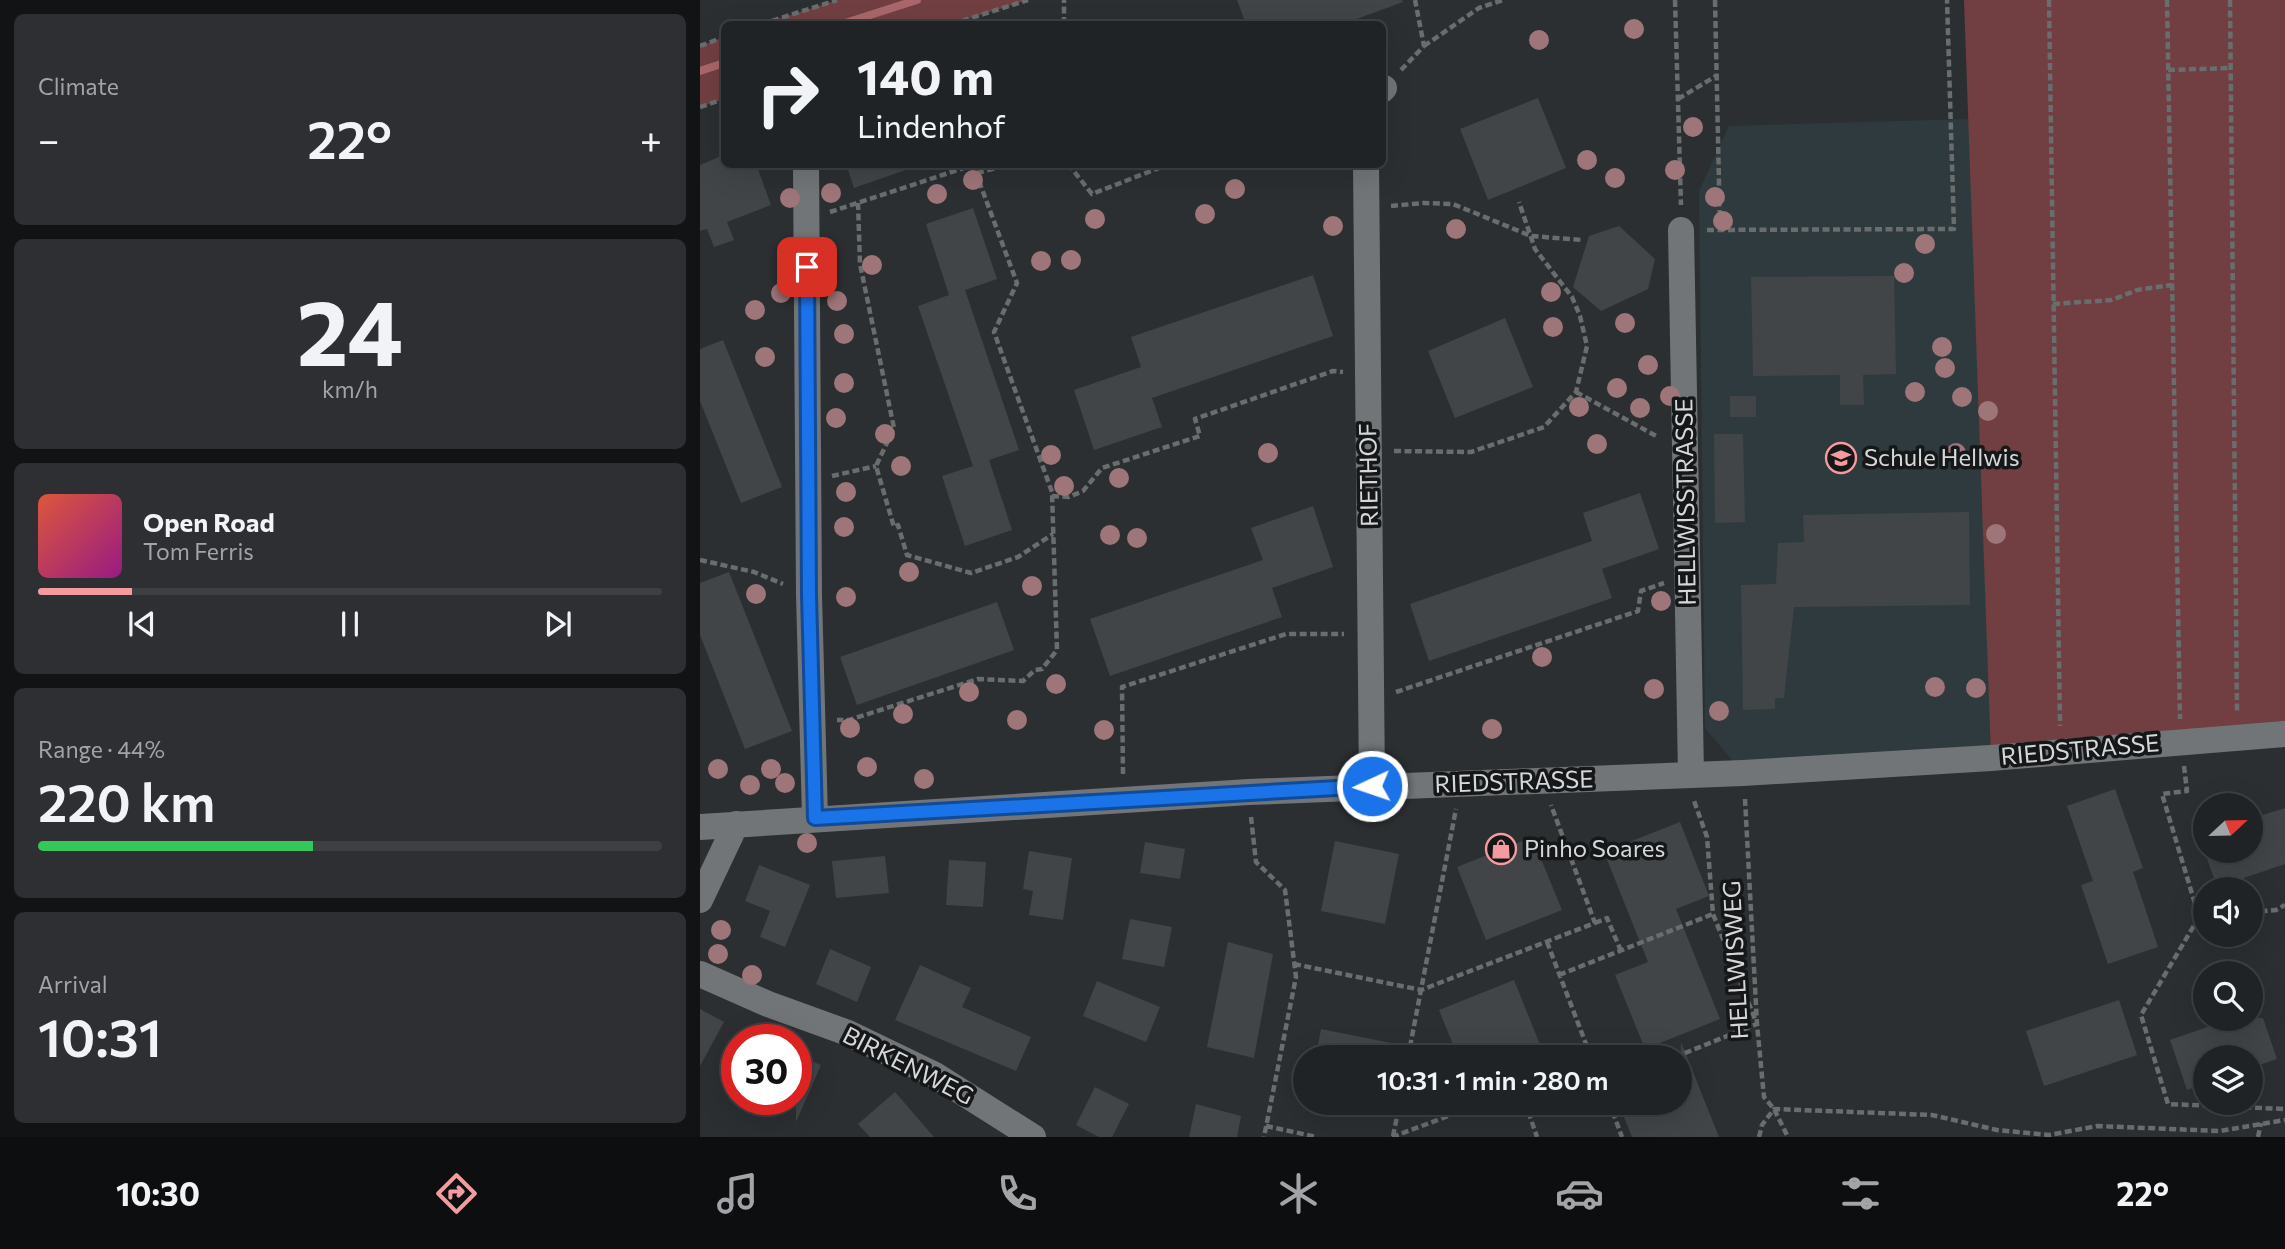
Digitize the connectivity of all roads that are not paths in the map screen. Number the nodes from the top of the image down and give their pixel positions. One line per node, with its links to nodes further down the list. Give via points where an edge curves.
1 (806, 168): 7 (street)
2 (1366, 168): 6 (street, RIETHOF)
3 (1681, 230): 5 (street, HELLWISSTRASSE)
4 (2285, 734): 5 (street, RIEDSTRASSE)
5 (1687, 774): 6 (street, RIEDSTRASSE)
6 (1372, 786): 7 (street, RIEDSTRASSE)
7 (815, 818): 8 (street, RIEDSTRASSE)
8 (736, 824): 9 (street, RIEDSTRASSE); 10 (street)
9 (700, 827)
10 (700, 900)
11 (700, 974): 12 (street, BIRKENWEG, via 848,1033 935,1074)
12 (1033, 1137)

